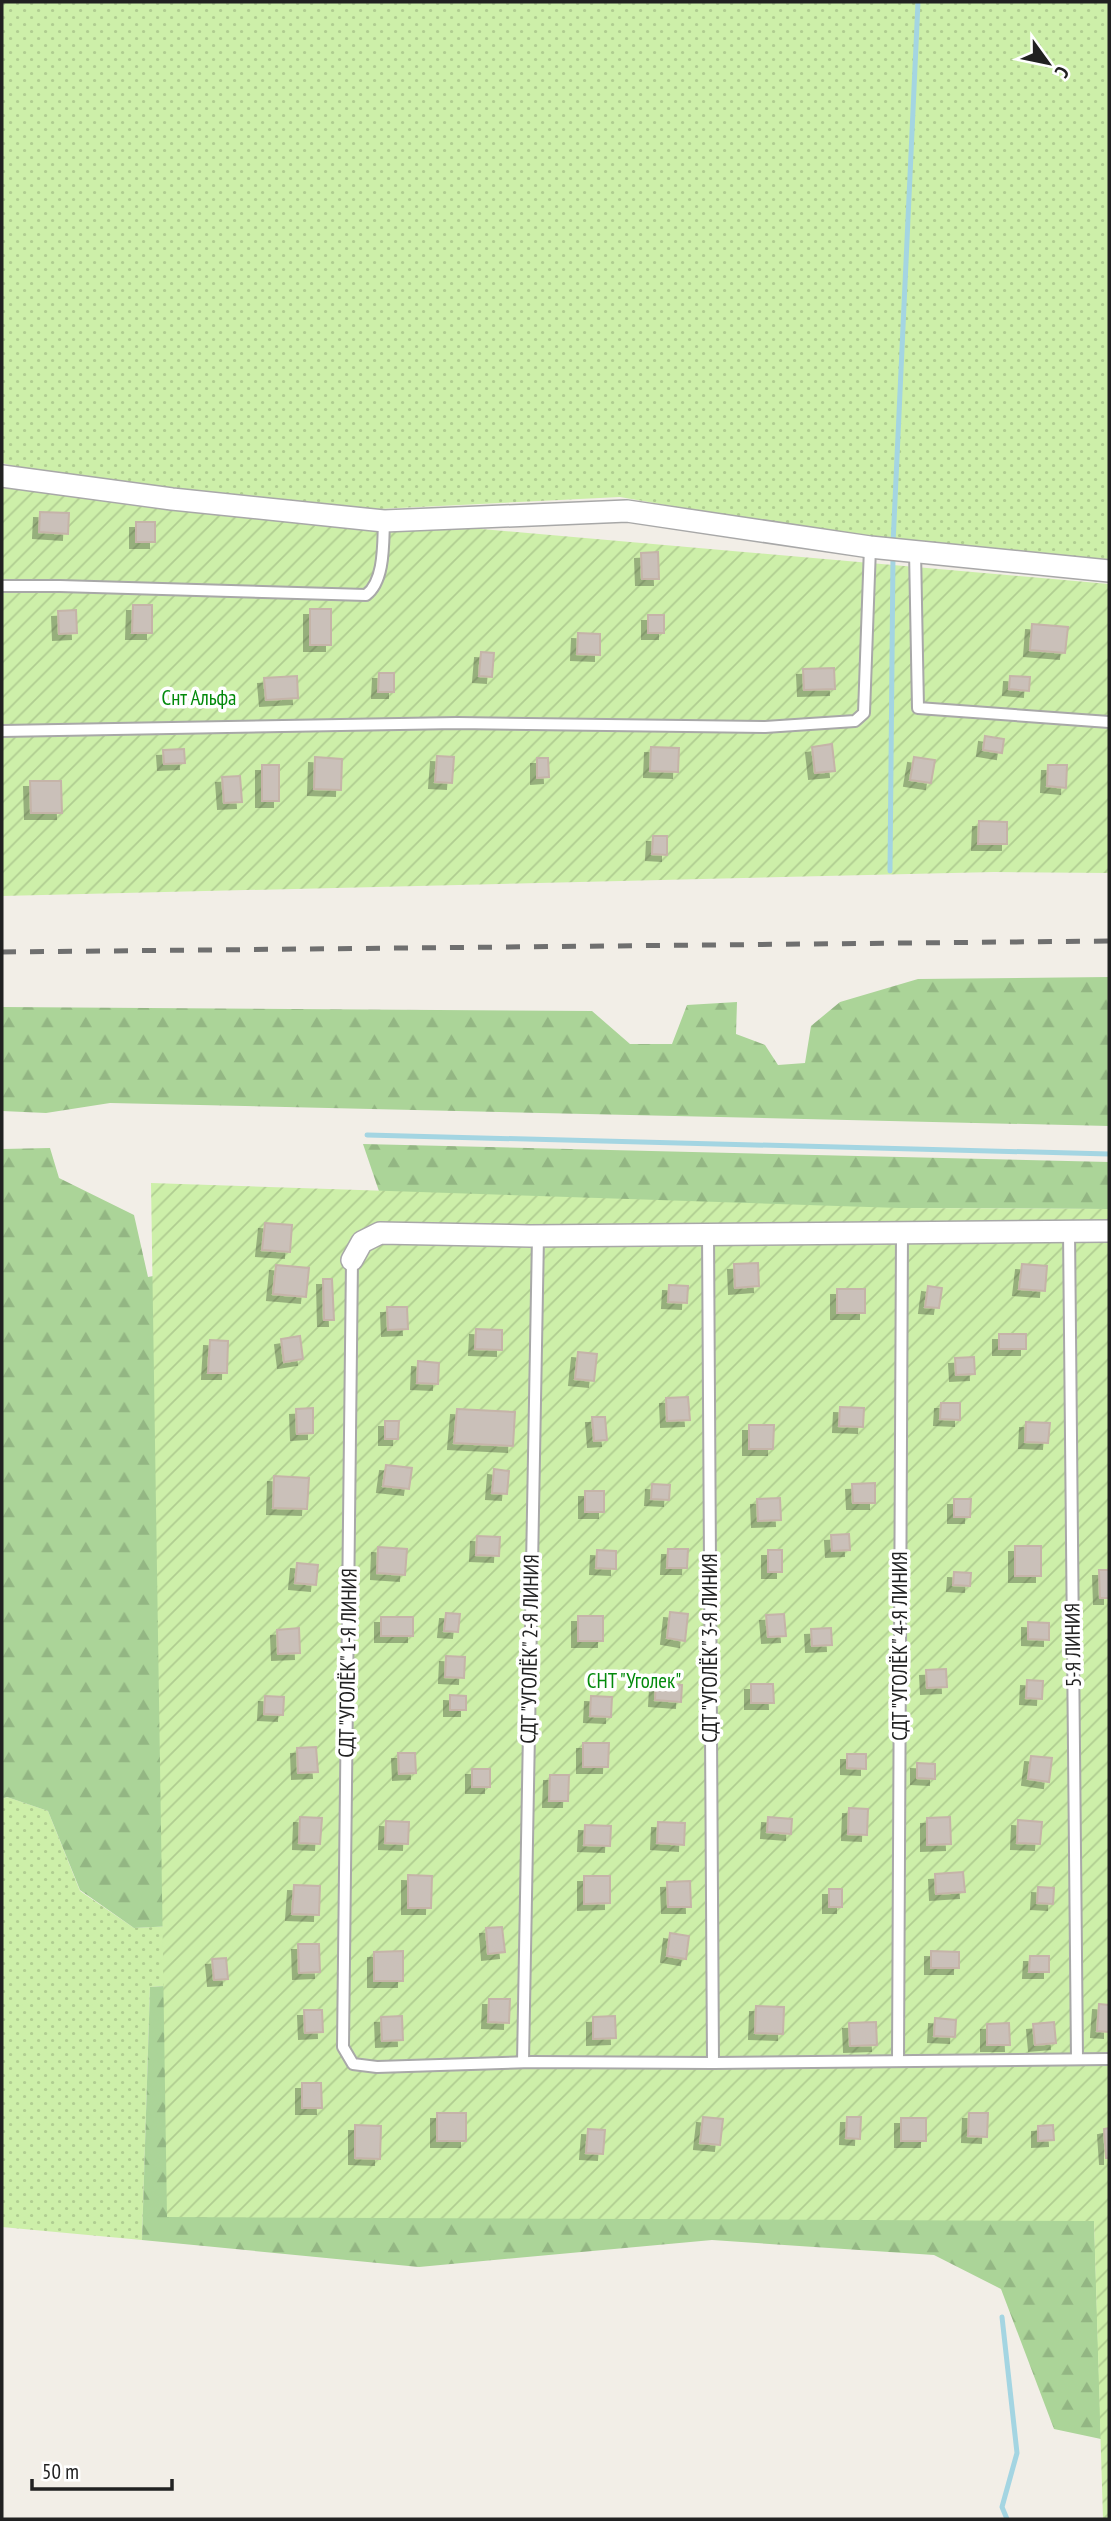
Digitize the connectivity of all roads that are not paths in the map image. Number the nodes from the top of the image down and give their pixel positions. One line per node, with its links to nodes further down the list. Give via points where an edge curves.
1 (2, 476): 2 (street)
2 (384, 521): 3 (street, via 627,510); 6 (lane, via 378,575 366,595)
3 (870, 548): 4 (street); 8 (lane, via 864,713 855,721 765,727 457,723)
4 (915, 551): 5 (street); 7 (lane, via 918,708)
5 (1109, 571)
6 (2, 586)
7 (1109, 722)
8 (2, 731)
9 (1069, 1230): 10 (street); 11 (street); 15 (lane, 5-Я ЛИНИЯ)
10 (1109, 1231)
11 (902, 1232): 12 (street); 17 (lane, СДТ "УГОЛЁК" 4-Я ЛИНИЯ)
12 (708, 1233): 13 (street); 19 (lane, СДТ "УГОЛЁК" 3-Я ЛИНИЯ)
13 (538, 1236): 14 (street, via 380,1233 362,1242); 18 (lane, СДТ "УГОЛЁК" 2-Я ЛИНИЯ)
14 (352, 1260): 18 (lane, СДТ "УГОЛЁК" 1-Я ЛИНИЯ, via 343,2047 353,2064 377,2067)
15 (1077, 2059): 16 (lane); 17 (lane)
16 (1109, 2059)
17 (898, 2060): 19 (lane)
18 (523, 2062): 19 (lane)
19 (713, 2063)

